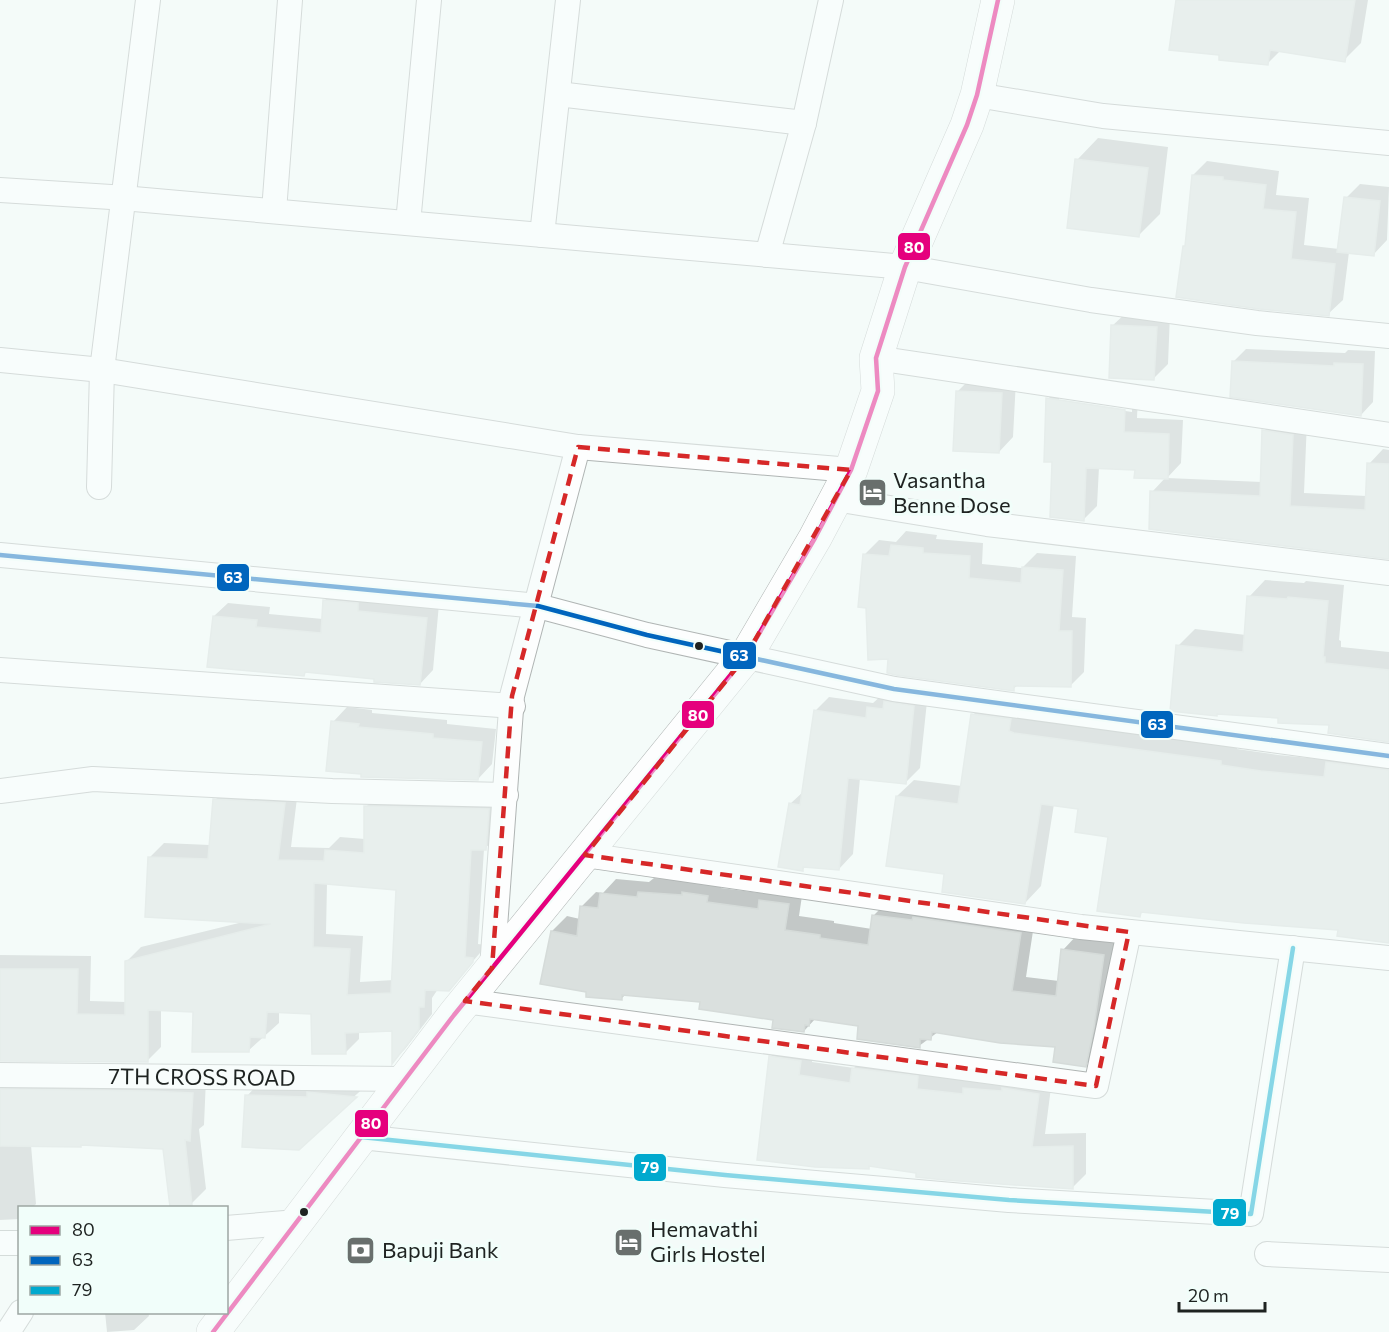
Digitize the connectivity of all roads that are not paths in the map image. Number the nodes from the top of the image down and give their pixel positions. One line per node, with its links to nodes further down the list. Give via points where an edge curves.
1 (148, 0): 12 (street)
2 (290, 0): 13 (street)
3 (429, 0): 14 (street)
4 (568, 0): 7 (street)
5 (831, 0): 9 (street)
6 (998, 0): 8 (street)
7 (558, 94): 9 (street); 15 (street)
8 (977, 95): 10 (street, via 1103,116); 17 (street)
9 (804, 123): 16 (street)
10 (1389, 143)
11 (0, 190): 12 (street)
12 (125, 198): 13 (street); 21 (street)
13 (274, 211): 14 (street)
14 (408, 223): 15 (street)
15 (542, 235): 16 (street)
16 (767, 255): 17 (street)
17 (905, 267): 18 (street, via 1091,300); 19 (street)
18 (1389, 336)
19 (876, 358): 22 (street); 24 (street, via 878,391)
20 (0, 360): 21 (street)
21 (102, 370): 23 (street); 25 (street)
22 (1389, 435)
23 (578, 447): 24 (street); 29 (street)
24 (851, 470): 26 (street)
25 (99, 487)
26 (835, 499): 28 (street, via 987,524); 30 (street)
27 (0, 555): 29 (street)
28 (1389, 573)
29 (538, 606): 30 (street); 32 (street, via 512,696)
30 (746, 656): 33 (street, via 894,689); 36 (street)
31 (0, 670): 32 (street)
32 (513, 706): 35 (street)
33 (1389, 756)
34 (0, 791): 35 (street, via 93,779)
35 (506, 795): 40 (street)
36 (585, 855): 37 (street); 40 (street)
37 (1129, 932): 38 (street); 41 (street, via 1096,1086)
38 (1293, 948): 39 (street); 44 (street, via 1251,1214 1009,1200)
39 (1389, 958)
40 (492, 968): 41 (street)
41 (465, 1001): 43 (street)
42 (0, 1075): 43 (street, 7TH CROSS ROAD)
43 (405, 1079): 44 (street)
44 (361, 1137): 45 (street)
45 (297, 1222): 46 (street); 51 (street)
46 (228, 1228)
47 (0, 1243): 48 (street)
48 (18, 1243)
49 (1267, 1254): 50 (street)
50 (1389, 1260)
51 (228, 1312)
52 (20, 1314): 54 (street)
53 (227, 1314): 55 (street)
54 (8, 1332)
55 (213, 1332)

